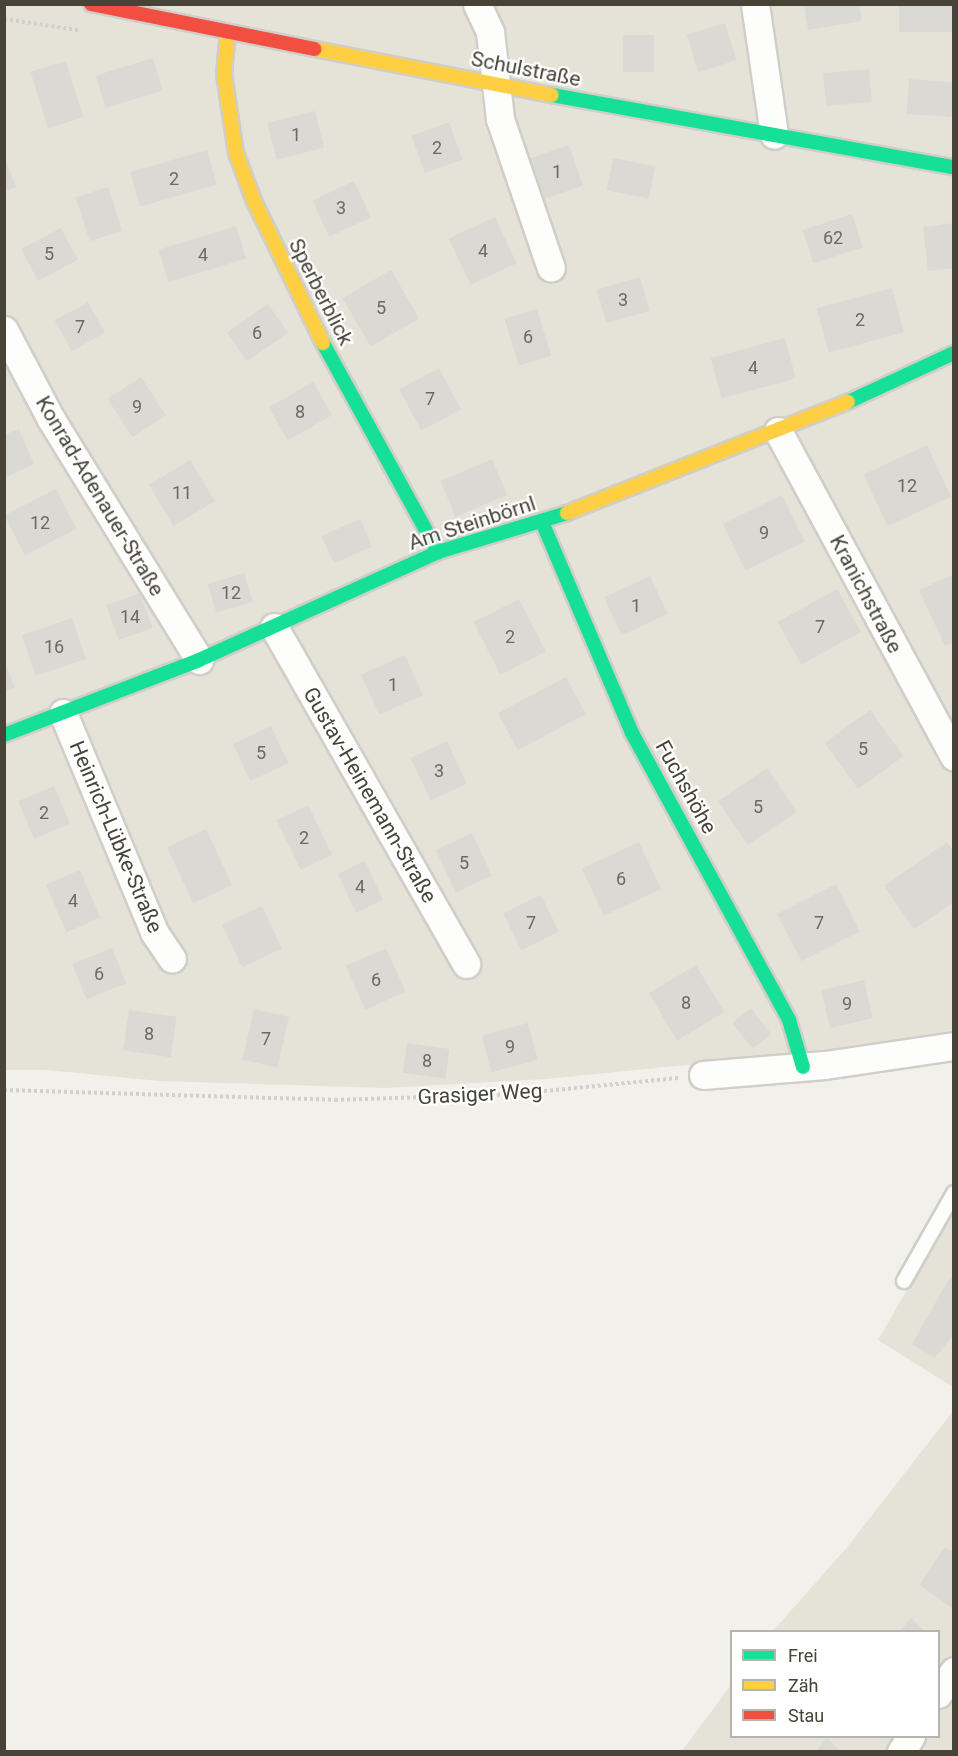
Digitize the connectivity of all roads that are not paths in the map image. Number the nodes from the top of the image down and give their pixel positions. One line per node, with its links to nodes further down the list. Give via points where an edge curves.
1 (91, 4): 4 (street, Schulstraße)
2 (477, 4): 5 (street, via 490,32)
3 (755, 4): 6 (street)
4 (228, 32): 5 (street, Schulstraße); 13 (street, Sperberblick, via 224,74 228,105 236,153 254,201 344,386)
5 (498, 86): 6 (street, Schulstraße); 8 (street, via 500,119)
6 (774, 135): 7 (street, Schulstraße)
7 (954, 167)
8 (551, 268)
9 (4, 330): 15 (street, Konrad-Adenauer-Straße, via 51,419)
10 (954, 353): 11 (street, Am Steinbörnl)
11 (778, 431): 12 (street, Am Steinbörnl); 18 (street, Kranichstraße)
12 (542, 522): 13 (street, Am Steinbörnl); 22 (street, Fuchshöhe, via 632,733 789,1020)
13 (438, 552): 14 (street, Am Steinbörnl)
14 (274, 627): 15 (street, Am Steinbörnl); 20 (street, Gustav-Heinemann-Straße)
15 (199, 660): 16 (street, Am Steinbörnl)
16 (63, 713): 17 (street, Am Steinbörnl); 19 (street, Heinrich-Lübke-Straße, via 154,932)
17 (4, 735)
18 (954, 756)
19 (172, 959)
20 (466, 964)
21 (954, 1046): 22 (street)
22 (803, 1067): 23 (street)
23 (703, 1075)
24 (954, 1193): 25 (lane)
25 (904, 1281)
26 (954, 1671): 27 (street)
27 (940, 1692)

